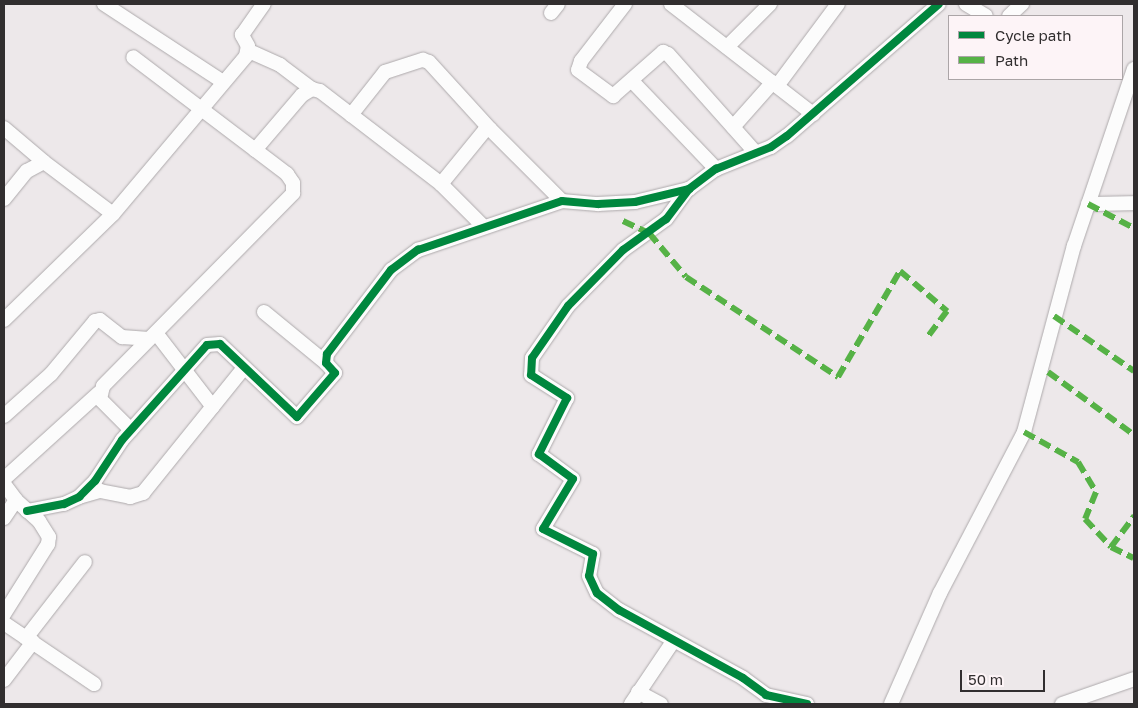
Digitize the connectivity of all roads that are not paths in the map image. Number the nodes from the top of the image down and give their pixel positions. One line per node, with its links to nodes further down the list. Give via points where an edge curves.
1 (104, 4): 18 (street)
2 (264, 4): 14 (street, via 242,35)
3 (671, 4): 10 (street)
4 (770, 4): 13 (street)
5 (838, 4): 19 (street)
6 (936, 4): 22 (street)
7 (966, 4): 11 (street)
8 (1022, 4): 12 (street)
9 (622, 5): 17 (street, via 581,61 578,70 613,96)
10 (687, 8): 13 (street)
11 (984, 15)
12 (1009, 15)
13 (727, 47): 19 (street)
14 (249, 51): 18 (street); 20 (street, via 280,65)
15 (133, 57): 21 (street)
16 (1134, 69): 37 (street)
17 (632, 80): 24 (street, via 663,52 668,54); 30 (street)
18 (223, 82): 21 (street)
19 (775, 84): 22 (street); 24 (street)
20 (312, 89): 23 (street, via 320,91); 27 (street)
21 (202, 109): 27 (street); 38 (street)
22 (813, 114): 28 (street, via 787,136)
23 (352, 115): 26 (street, via 385,72 423,60 429,62); 31 (street)
24 (733, 127): 28 (street)
25 (4, 128): 29 (street)
26 (490, 129): 31 (street, via 485,130); 35 (street)
27 (255, 150): 42 (street, via 287,174 293,183 293,193)
28 (756, 153): 30 (street)
29 (44, 162): 34 (street, via 27,172); 38 (street)
30 (716, 169): 32 (street)
31 (441, 184): 39 (street)
32 (689, 189): 35 (street, via 635,202 598,204); 60 (street, via 666,219 623,250 568,306 532,358 530,368 531,375 567,398 539,454 573,479 543,529 593,554 588,576 597,593 619,610)
33 (1134, 192): 36 (street)
34 (4, 199)
35 (562, 201): 39 (street)
36 (1129, 203): 37 (street)
37 (1088, 204): 67 (street, via 1024,432 940,593)
38 (114, 214): 41 (street)
39 (484, 227): 43 (street, via 418,250 391,270 327,354)
40 (264, 312): 43 (street)
41 (4, 320)
42 (152, 336): 45 (street); 46 (street); 48 (street, via 122,337 100,320 95,321 50,374)
43 (326, 363): 44 (street, via 335,373 297,417)
44 (244, 368): 45 (street, via 214,342); 47 (street)
45 (185, 371): 47 (street); 49 (street)
46 (99, 393): 49 (street, via 100,399); 50 (street)
47 (213, 407): 52 (street, via 143,493 130,497 100,491)
48 (4, 416)
49 (131, 430): 52 (street, via 95,481)
50 (4, 479)
51 (4, 484): 53 (street)
52 (79, 497): 54 (street, via 64,504)
53 (16, 500): 54 (street); 55 (street)
54 (28, 511): 57 (street, via 49,537 48,544)
55 (4, 518)
56 (85, 562): 59 (street)
57 (4, 614)
58 (4, 623): 59 (street)
59 (30, 640): 61 (street); 62 (street)
60 (674, 640): 64 (street); 66 (street, via 743,678 766,695)
61 (4, 680)
62 (94, 684)
63 (1131, 684): 68 (street)
64 (634, 698): 65 (street)
65 (661, 704)
66 (807, 704)
67 (891, 704)
68 (1062, 704)

